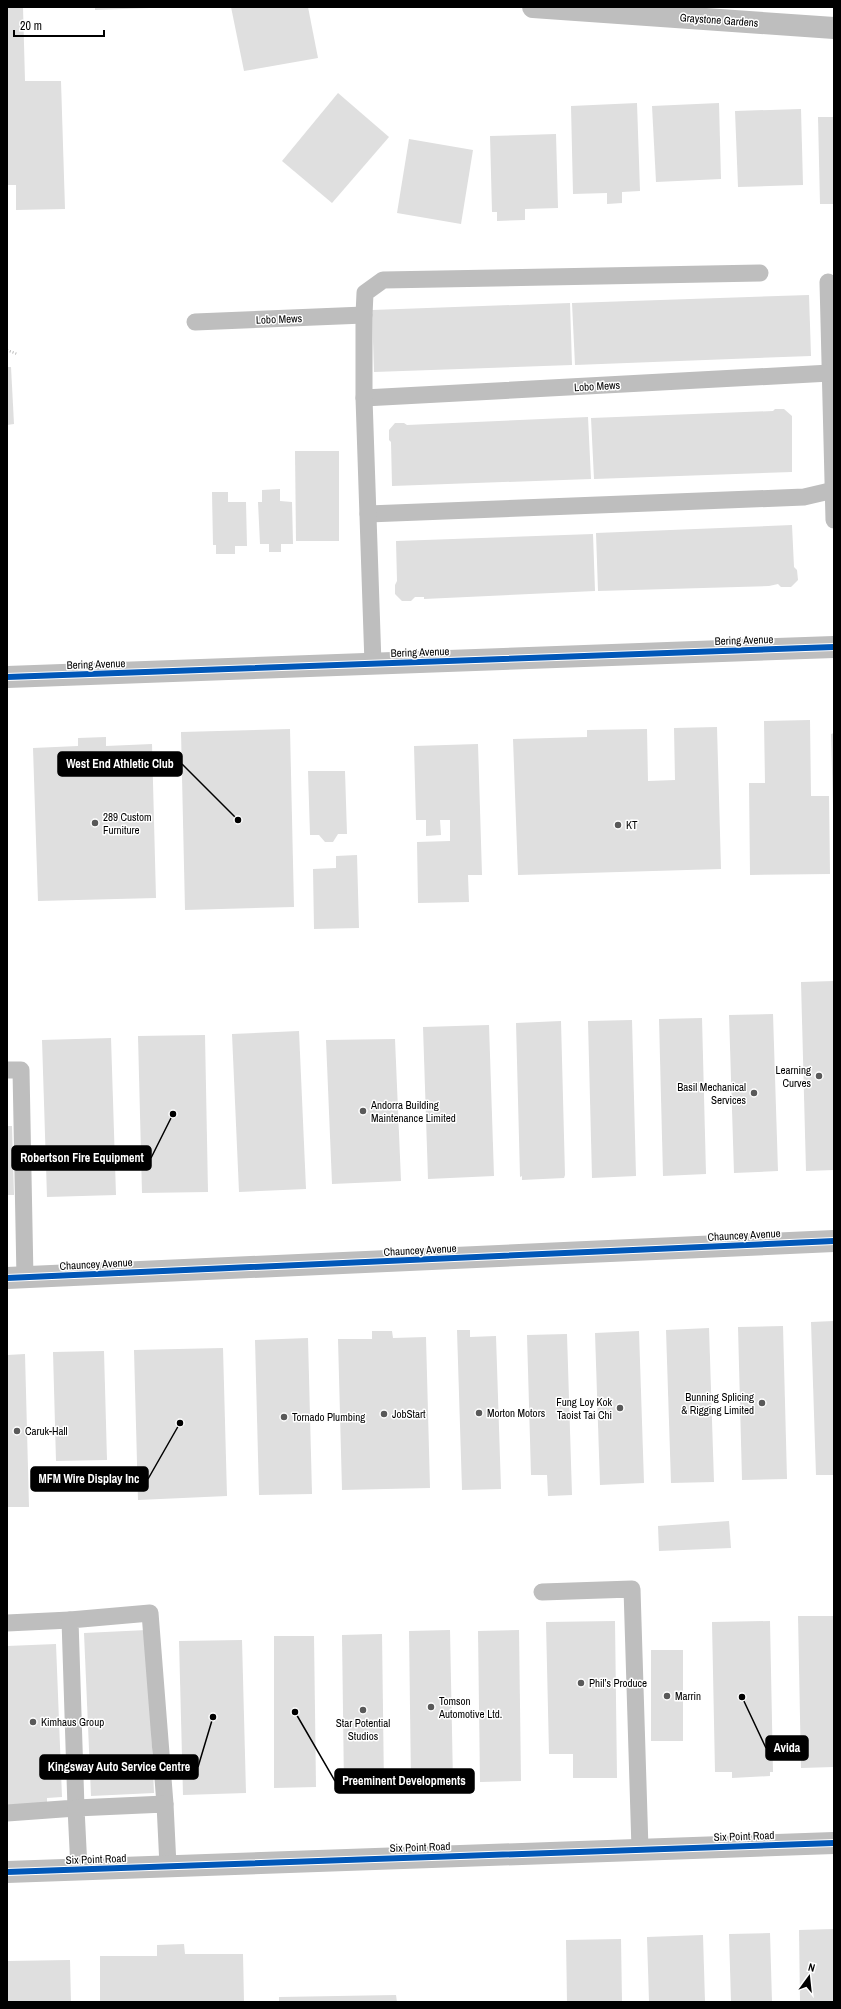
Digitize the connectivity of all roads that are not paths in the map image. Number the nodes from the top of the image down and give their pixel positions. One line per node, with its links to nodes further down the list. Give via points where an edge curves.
1 (533, 7): 2 (street, Graystone Gardens)
2 (834, 28)
3 (760, 273): 5 (lane, via 383,280 365,293)
4 (828, 282): 7 (lane)
5 (364, 315): 6 (lane, Lobo Mews); 8 (lane)
6 (195, 322)
7 (830, 373): 8 (lane, Lobo Mews); 9 (lane)
8 (364, 398): 10 (lane)
9 (834, 490): 10 (lane, via 804,497); 11 (lane)
10 (368, 514): 13 (lane)
11 (834, 520)
12 (834, 647): 13 (street, Bering Avenue)
13 (373, 664): 14 (street, Bering Avenue)
14 (7, 677)
15 (7, 1070): 17 (lane, via 21,1070)
16 (834, 1241): 17 (street, Chauncey Avenue)
17 (16, 1278)
18 (542, 1592): 25 (lane, via 632,1589)
19 (70, 1620): 20 (lane); 21 (lane, via 150,1613); 22 (lane)
20 (7, 1623)
21 (165, 1804): 22 (lane); 26 (lane)
22 (76, 1808): 23 (lane); 27 (lane)
23 (7, 1813)
24 (834, 1843): 25 (street, Six Point Road)
25 (640, 1849): 26 (street, Six Point Road)
26 (168, 1866): 27 (street, Six Point Road)
27 (79, 1869): 28 (street, Six Point Road)
28 (7, 1872)

